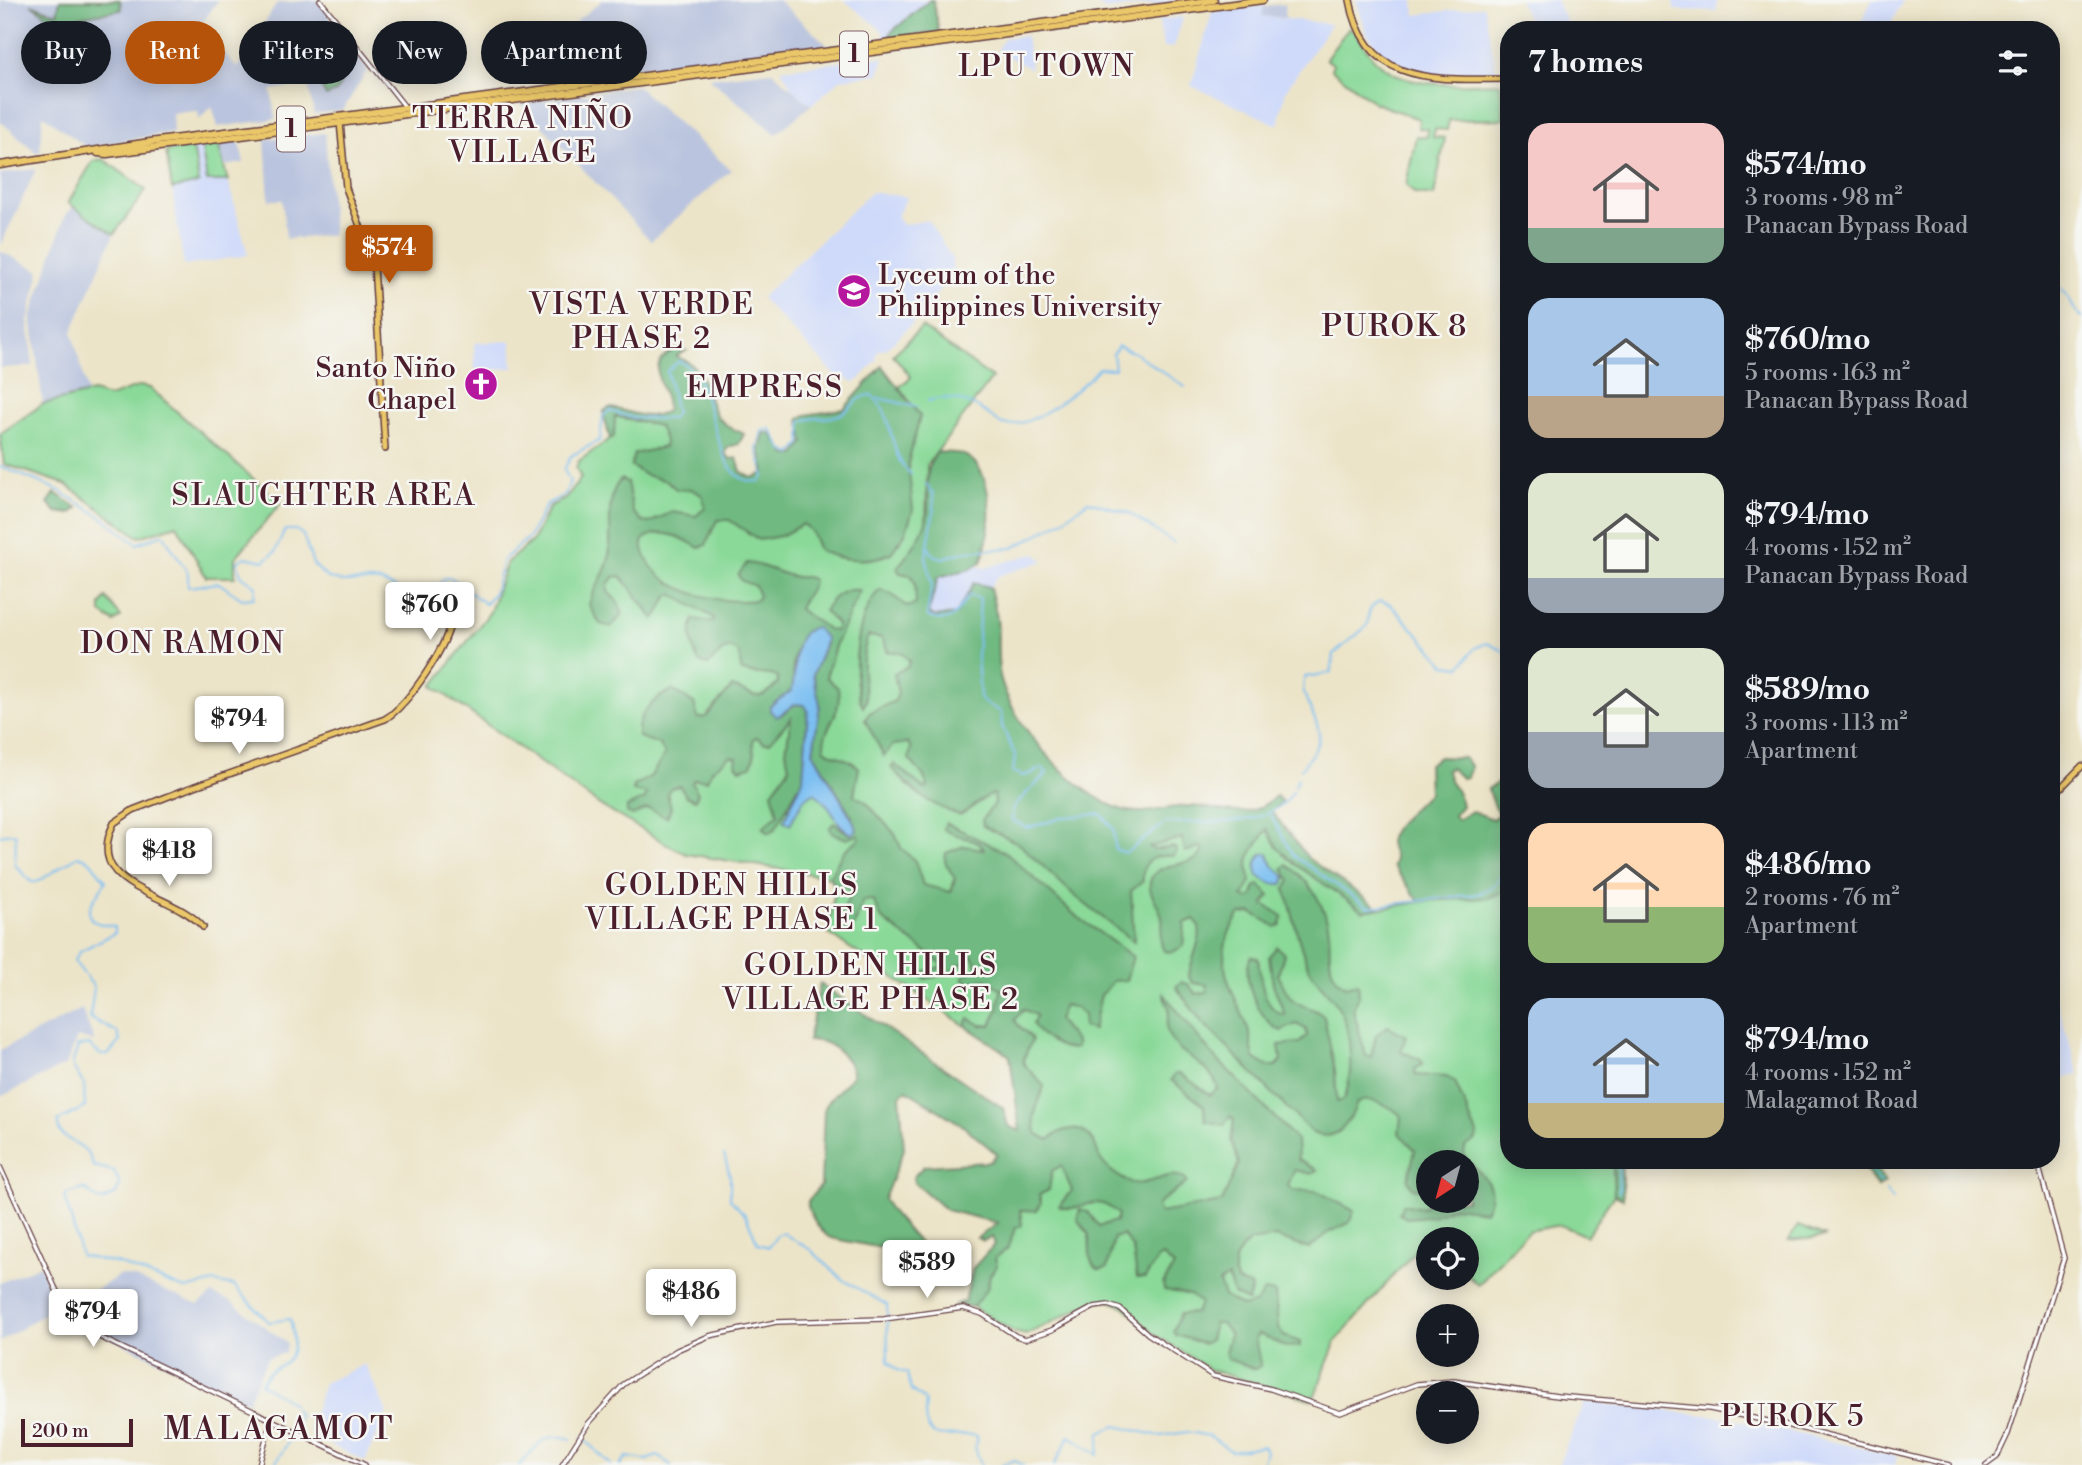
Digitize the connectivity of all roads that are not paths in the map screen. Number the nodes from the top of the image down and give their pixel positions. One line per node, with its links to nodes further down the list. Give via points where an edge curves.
1 (320, 0): 7 (street)
2 (1214, 0): 5 (highway, 1)
3 (1264, 0): 5 (highway, 1)
4 (1350, 0): 6 (main road, via 1371,47 1407,74 1432,79)
5 (953, 38): 7 (highway, 1)
6 (1500, 79)
7 (407, 110): 8 (highway, 1)
8 (373, 115): 9 (highway, 1); 10 (highway, 1)
9 (340, 122): 10 (highway, 1); 12 (main road, via 346,188 374,264)
10 (307, 124): 11 (highway, 1)
11 (0, 166)
12 (385, 449)
13 (451, 619): 16 (main road, via 439,653 385,719 195,786 133,810 114,823 108,845 116,874 182,908)
14 (2082, 766): 15 (main road)
15 (2060, 789)
16 (204, 927)
17 (0, 1167): 19 (street, via 57,1294 76,1324)
18 (2039, 1169): 24 (street, via 2064,1258 2008,1434 1997,1457)
19 (271, 1420): 20 (street); 21 (street)
20 (259, 1465)
21 (365, 1465)
22 (562, 1465): 23 (street, via 588,1424 624,1384 695,1340 776,1322 884,1319 968,1309 1025,1339 1108,1305 1213,1376 1340,1413 1417,1384 1454,1381 1557,1396 1710,1409)
23 (1949, 1465)
24 (1986, 1465)

